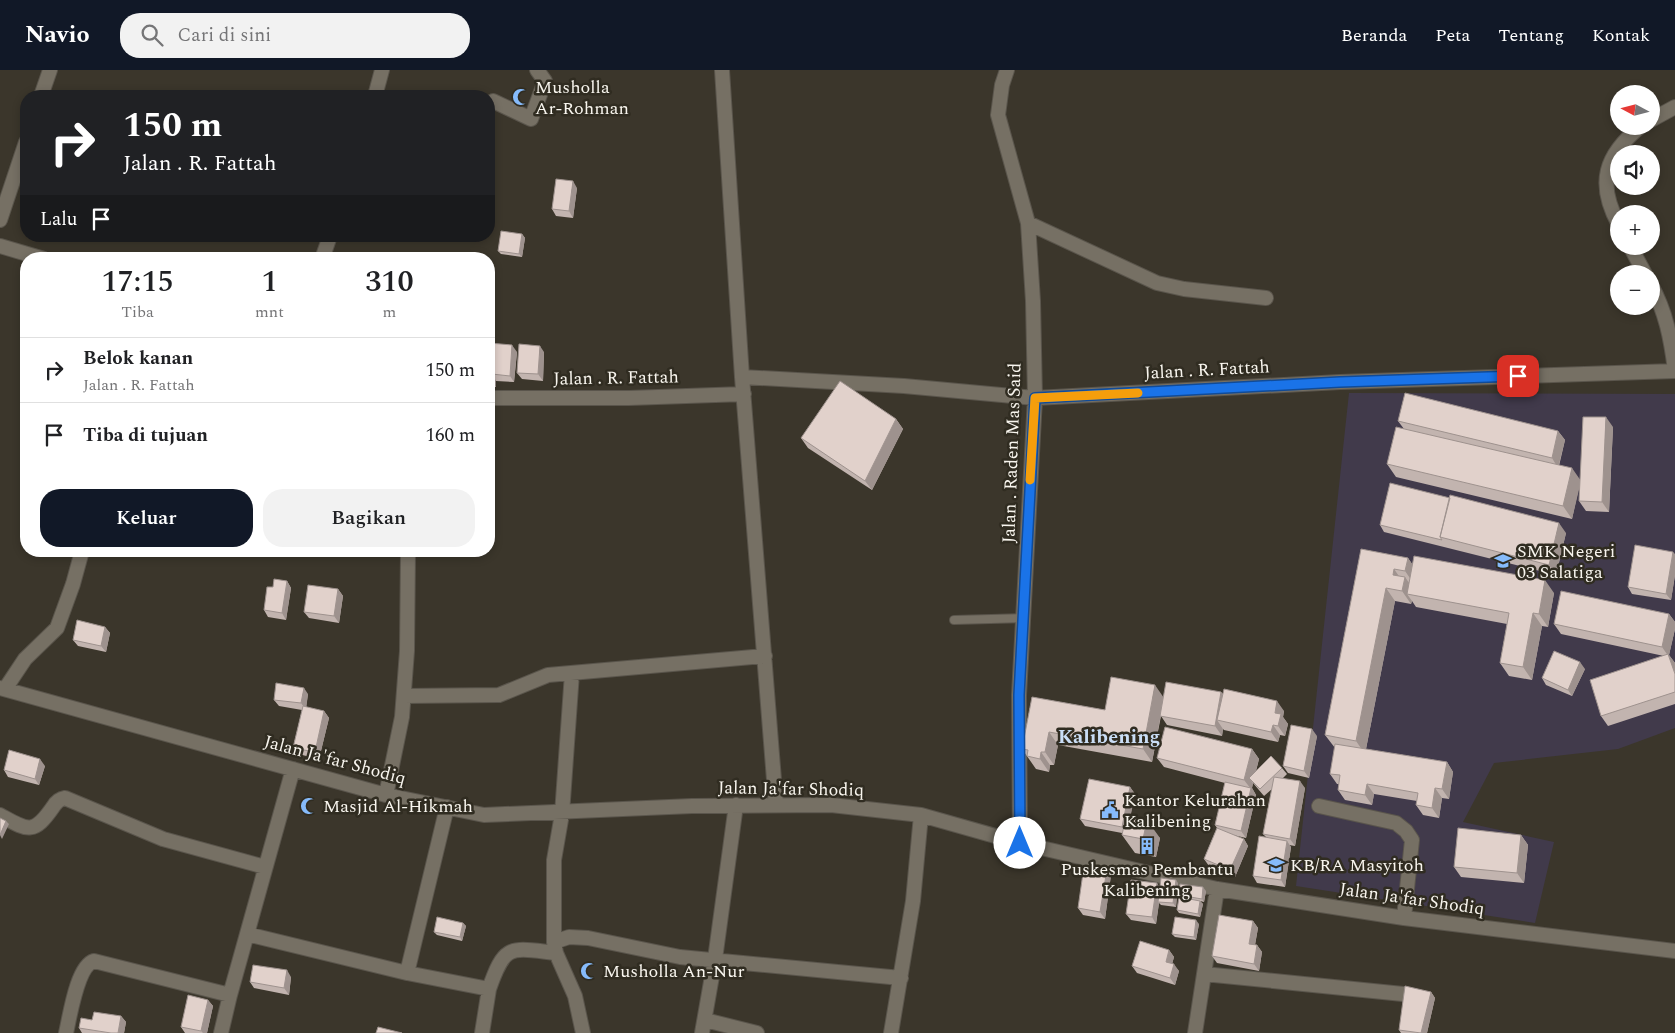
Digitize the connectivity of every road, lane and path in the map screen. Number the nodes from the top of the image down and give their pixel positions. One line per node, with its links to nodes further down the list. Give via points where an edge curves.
1 (50, 70): 6 (street)
2 (382, 70): 7 (street)
3 (537, 70): 8 (street, via 545,81 531,119)
4 (722, 70): 21 (street)
5 (1008, 70): 15 (street, Jalan . Raden Mas Said, via 1002,85 998,115)
6 (43, 90)
7 (377, 90)
8 (495, 102)
9 (1675, 107): 10 (street)
10 (1660, 115)
11 (1632, 135): 13 (street, via 1610,161 1605,182)
12 (20, 160): 14 (street)
13 (1610, 205)
14 (0, 220)
15 (1028, 223): 18 (street, via 1157,283); 24 (street, Jalan . Raden Mas Said)
16 (0, 246): 17 (street)
17 (20, 252)
18 (1266, 298)
19 (1660, 301): 20 (street)
20 (1675, 370): 24 (street, Jalan . R. Fattah, via 1340,382)
21 (742, 377): 22 (street); 24 (street, Jalan . R. Fattah, via 904,386)
22 (744, 394): 23 (street, Jalan . R. Fattah); 29 (street)
23 (495, 398)
24 (1035, 398): 27 (street, Jalan . Raden Mas Said)
25 (80, 557): 31 (street, via 56,628 24,659)
26 (408, 557): 32 (street)
27 (1023, 618): 28 (lane); 42 (street, Jalan . Raden Mas Said, via 1019,695)
28 (954, 620)
29 (765, 656): 30 (street); 36 (street)
30 (572, 673): 32 (street, via 548,675 499,696); 39 (street)
31 (3, 688): 33 (street, Jalan Ja'far Shodiq)
32 (404, 696): 34 (street)
33 (293, 769): 34 (street, Jalan Ja'far Shodiq); 43 (street)
34 (386, 794): 38 (street, Jalan Ja'far Shodiq)
35 (736, 805): 36 (street, Jalan Ja'far Shodiq); 39 (street, Jalan Ja'far Shodiq); 49 (street)
36 (776, 805): 41 (street, Jalan Ja'far Shodiq, via 831,805)
37 (1319, 806): 45 (street, via 1396,823 1406,831 1412,840)
38 (447, 807): 39 (street, Jalan Ja'far Shodiq, via 484,816); 50 (street)
39 (562, 814): 47 (street, via 554,860)
40 (0, 815): 43 (street, via 33,829 40,825 59,800 65,798 163,839)
41 (921, 816): 42 (street, Jalan Ja'far Shodiq); 52 (street, via 913,901)
42 (1020, 843): 44 (street, Jalan Ja'far Shodiq)
43 (265, 867): 46 (street)
44 (1217, 889): 45 (street, Jalan Ja'far Shodiq); 51 (street)
45 (1404, 918): 48 (street, Jalan Ja'far Shodiq)
46 (247, 934): 50 (street); 55 (street)
47 (555, 947): 49 (street, via 569,937 588,938 680,957); 53 (street, via 520,949 507,954 499,961); 60 (street, via 575,996)
48 (1675, 951)
49 (715, 959): 52 (street); 56 (street)
50 (407, 973): 53 (street)
51 (1204, 974): 54 (street); 63 (street)
52 (900, 978): 62 (street)
53 (489, 989): 59 (street)
54 (1403, 994)
55 (230, 995): 57 (street, via 89,963 81,972); 58 (street)
56 (703, 1026): 61 (street)
57 (66, 1033)
58 (221, 1033)
59 (482, 1033)
60 (583, 1033)
61 (758, 1033)
62 (891, 1033)
63 (1195, 1033)

